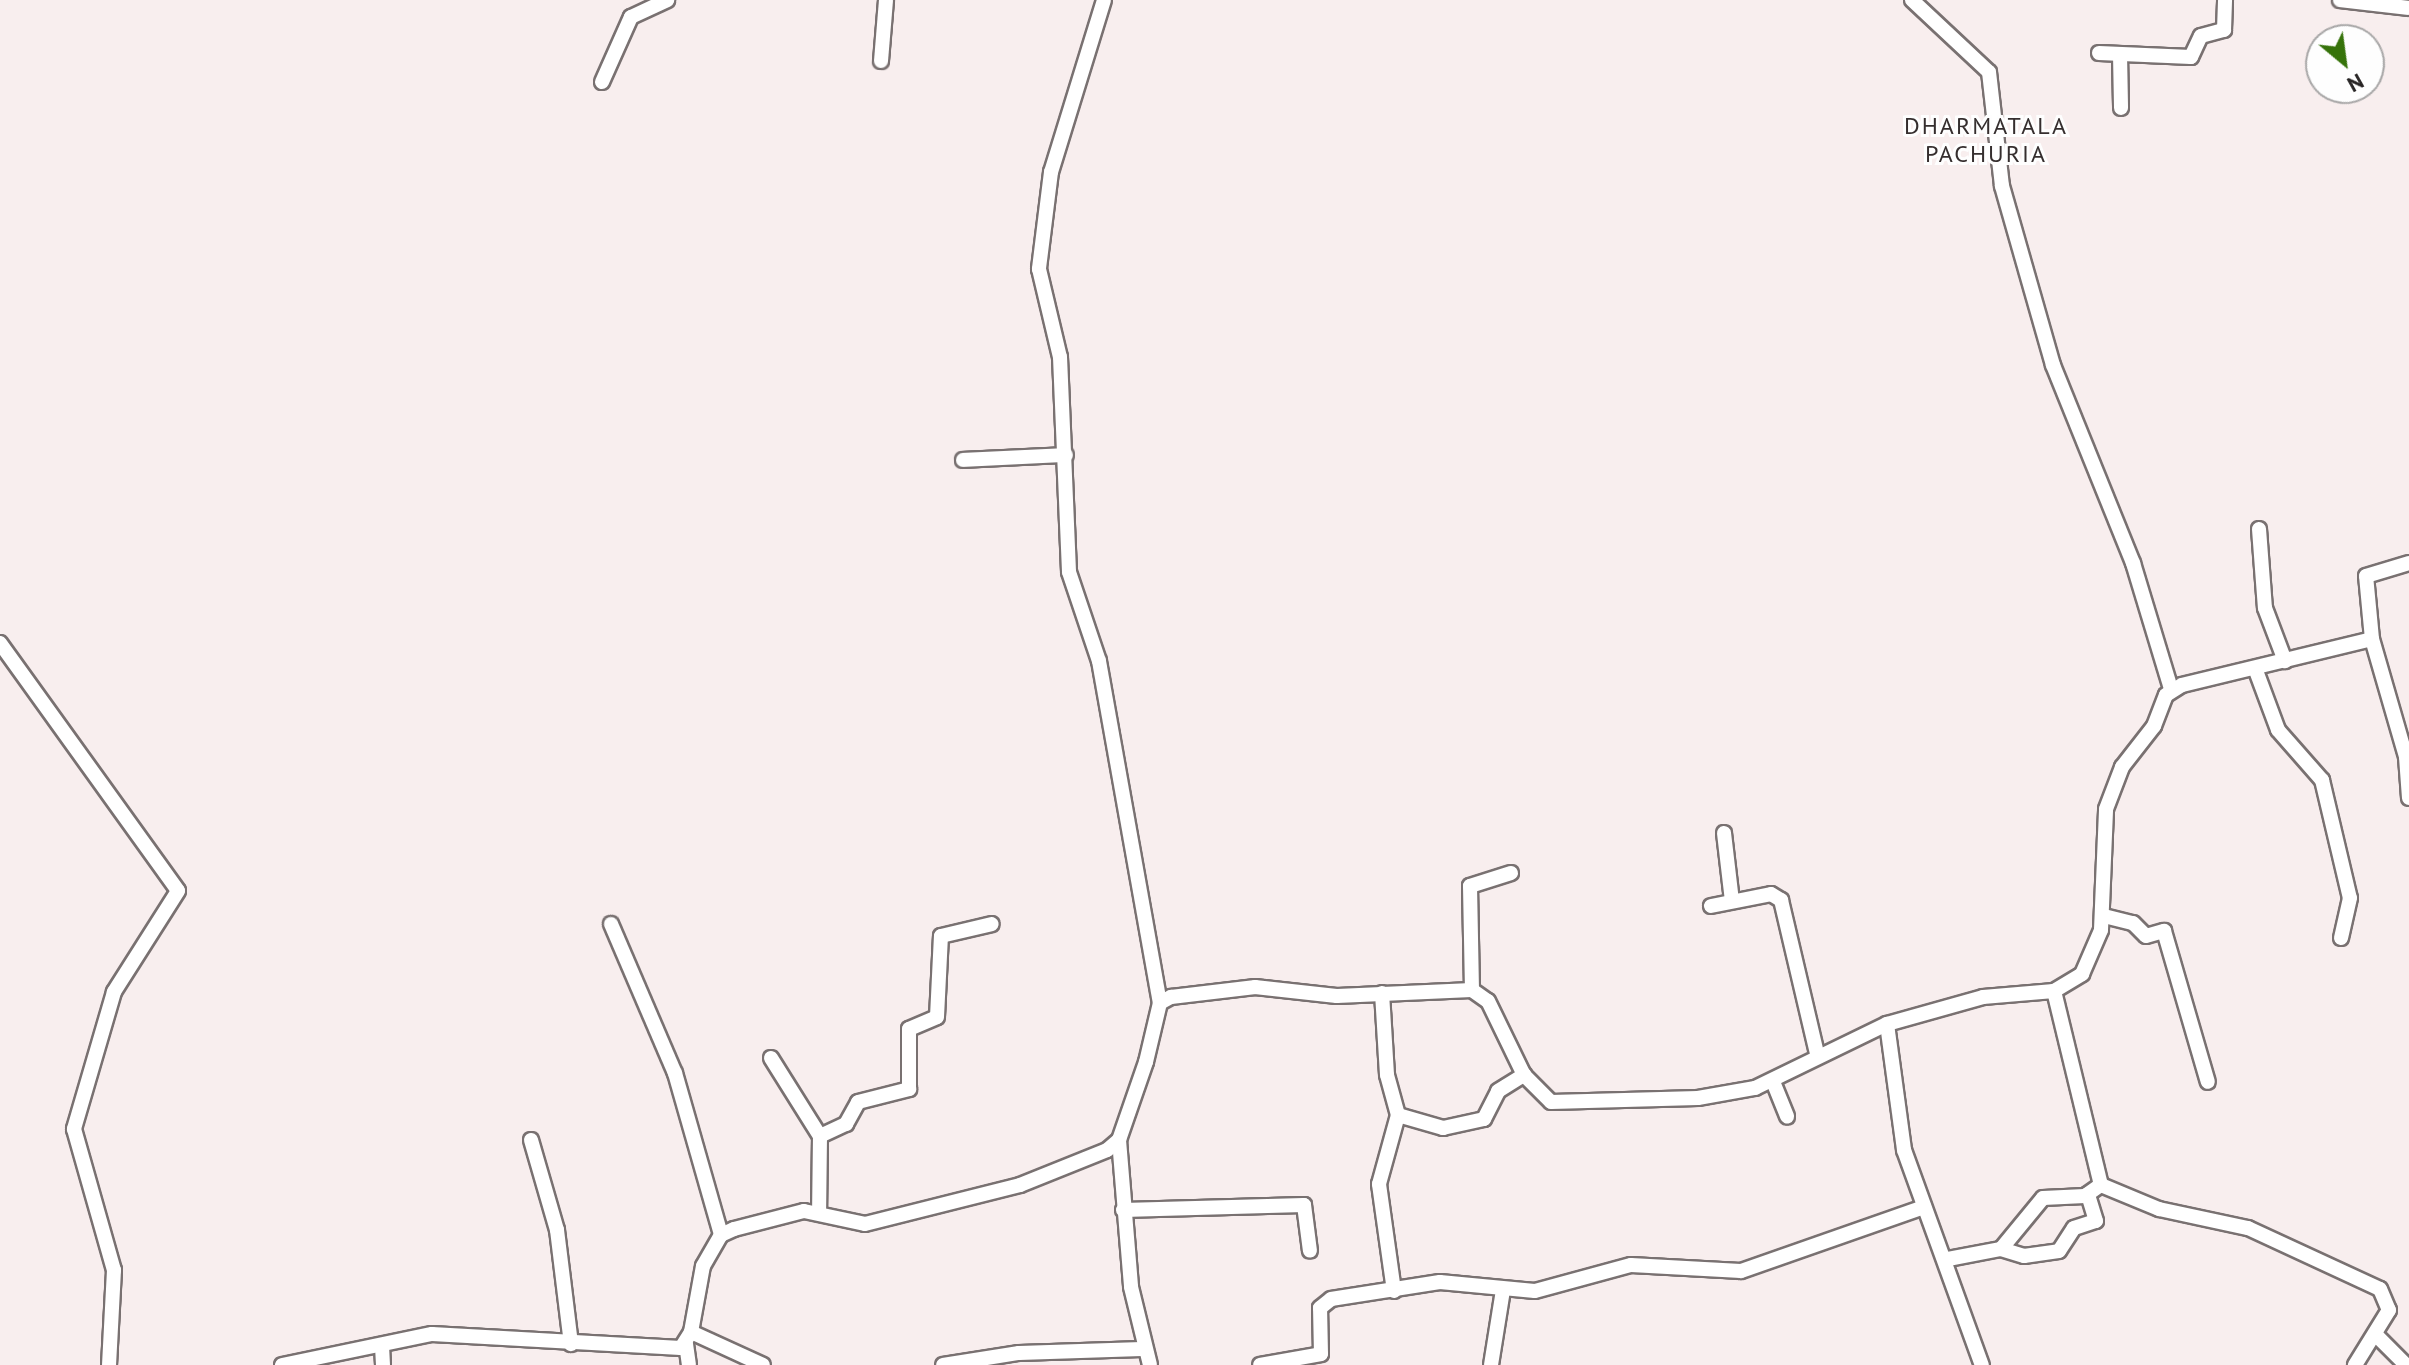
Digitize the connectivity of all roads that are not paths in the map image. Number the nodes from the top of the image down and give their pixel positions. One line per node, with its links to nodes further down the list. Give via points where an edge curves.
1 (667, 0): 11 (street, via 631,17)
2 (886, 0): 10 (street)
3 (1104, 0): 13 (street, via 1051,172 1039,269 1060,357)
4 (1912, 0): 21 (street, via 1989,72 2002,186 2053,365 2133,563)
5 (2225, 0): 9 (street, via 2224,30 2198,38 2194,56)
6 (2340, 0): 7 (street)
7 (2409, 8)
8 (2099, 53): 9 (street)
9 (2120, 54): 12 (street)
10 (881, 61)
11 (602, 82)
12 (2121, 108)
13 (1066, 455): 14 (street); 34 (street, via 1069,572 1099,661)
14 (963, 460)
15 (2259, 529): 19 (street, via 2265,608)
16 (2409, 563): 17 (street, via 2366,576)
17 (2372, 639): 19 (street); 22 (street, via 2406,757)
18 (0, 643): 62 (street, via 178,891 114,992 74,1129 114,1270)
19 (2285, 661): 20 (street)
20 (2255, 668): 21 (street); 30 (street, via 2278,730 2322,780 2350,898)
21 (2171, 689): 27 (street, via 2122,767 2106,809)
22 (2409, 798)
23 (1724, 833): 25 (street)
24 (1511, 873): 31 (street, via 1470,886)
25 (1732, 901): 26 (street); 36 (street, via 1771,894 1781,900)
26 (1711, 906)
27 (2104, 916): 32 (street, via 2082,974); 39 (street, via 2133,923 2146,936 2164,931)
28 (611, 924): 51 (street, via 675,1073)
29 (992, 924): 43 (street, via 941,936 937,1017 909,1029 909,1089 858,1102 846,1124)
30 (2341, 938)
31 (1472, 990): 33 (street); 38 (street, via 1488,1001)
32 (2054, 991): 35 (street, via 1983,997); 46 (street)
33 (1382, 993): 34 (street, via 1241,987); 41 (street, via 1387,1075)
34 (1160, 1003): 45 (street)
35 (1887, 1024): 36 (street); 48 (street, via 1899,1129)
36 (1817, 1054): 40 (street)
37 (771, 1058): 43 (street)
38 (1524, 1075): 40 (street, via 1551,1102 1698,1098); 41 (street, via 1498,1091 1484,1119 1443,1128)
39 (2208, 1082)
40 (1774, 1084): 42 (street)
41 (1398, 1115): 56 (street, via 1379,1184)
42 (1787, 1116)
43 (820, 1136): 50 (street)
44 (531, 1140): 59 (street, via 559,1240)
45 (1119, 1140): 49 (street); 50 (street, via 1095,1157 1020,1185 865,1224)
46 (2101, 1185): 47 (street); 57 (street, via 2159,1209 2230,1222 2343,1268 2387,1297 2389,1310)
47 (2088, 1194): 52 (street, via 2043,1198); 52 (street, via 2096,1221 2074,1228 2059,1251 2024,1256)
48 (1924, 1207): 54 (street); 55 (street, via 1741,1271 1631,1265 1543,1289)
49 (1123, 1210): 53 (street, via 1304,1205); 61 (street)
50 (819, 1213): 51 (street, via 792,1213)
51 (721, 1235): 58 (street, via 703,1266)
52 (2001, 1249): 54 (street)
53 (1310, 1251)
54 (1948, 1259): 71 (street, via 1954,1301)
55 (1503, 1290): 56 (street, via 1466,1281); 70 (street)
56 (1394, 1291): 69 (street, via 1326,1301 1321,1354)
57 (2375, 1334): 72 (street); 73 (street)
58 (688, 1338): 59 (street, via 675,1350); 65 (street); 66 (street)
59 (571, 1344): 60 (street, via 432,1334)
60 (382, 1346): 63 (street); 64 (street)
61 (1142, 1349): 67 (street, via 1019,1353); 68 (street)
62 (109, 1365)
63 (282, 1365)
64 (383, 1365)
65 (689, 1365)
66 (763, 1365)
67 (943, 1365)
68 (1150, 1365)
69 (1260, 1365)
70 (1491, 1365)
71 (1982, 1365)
72 (2355, 1365)
73 (2406, 1365)

